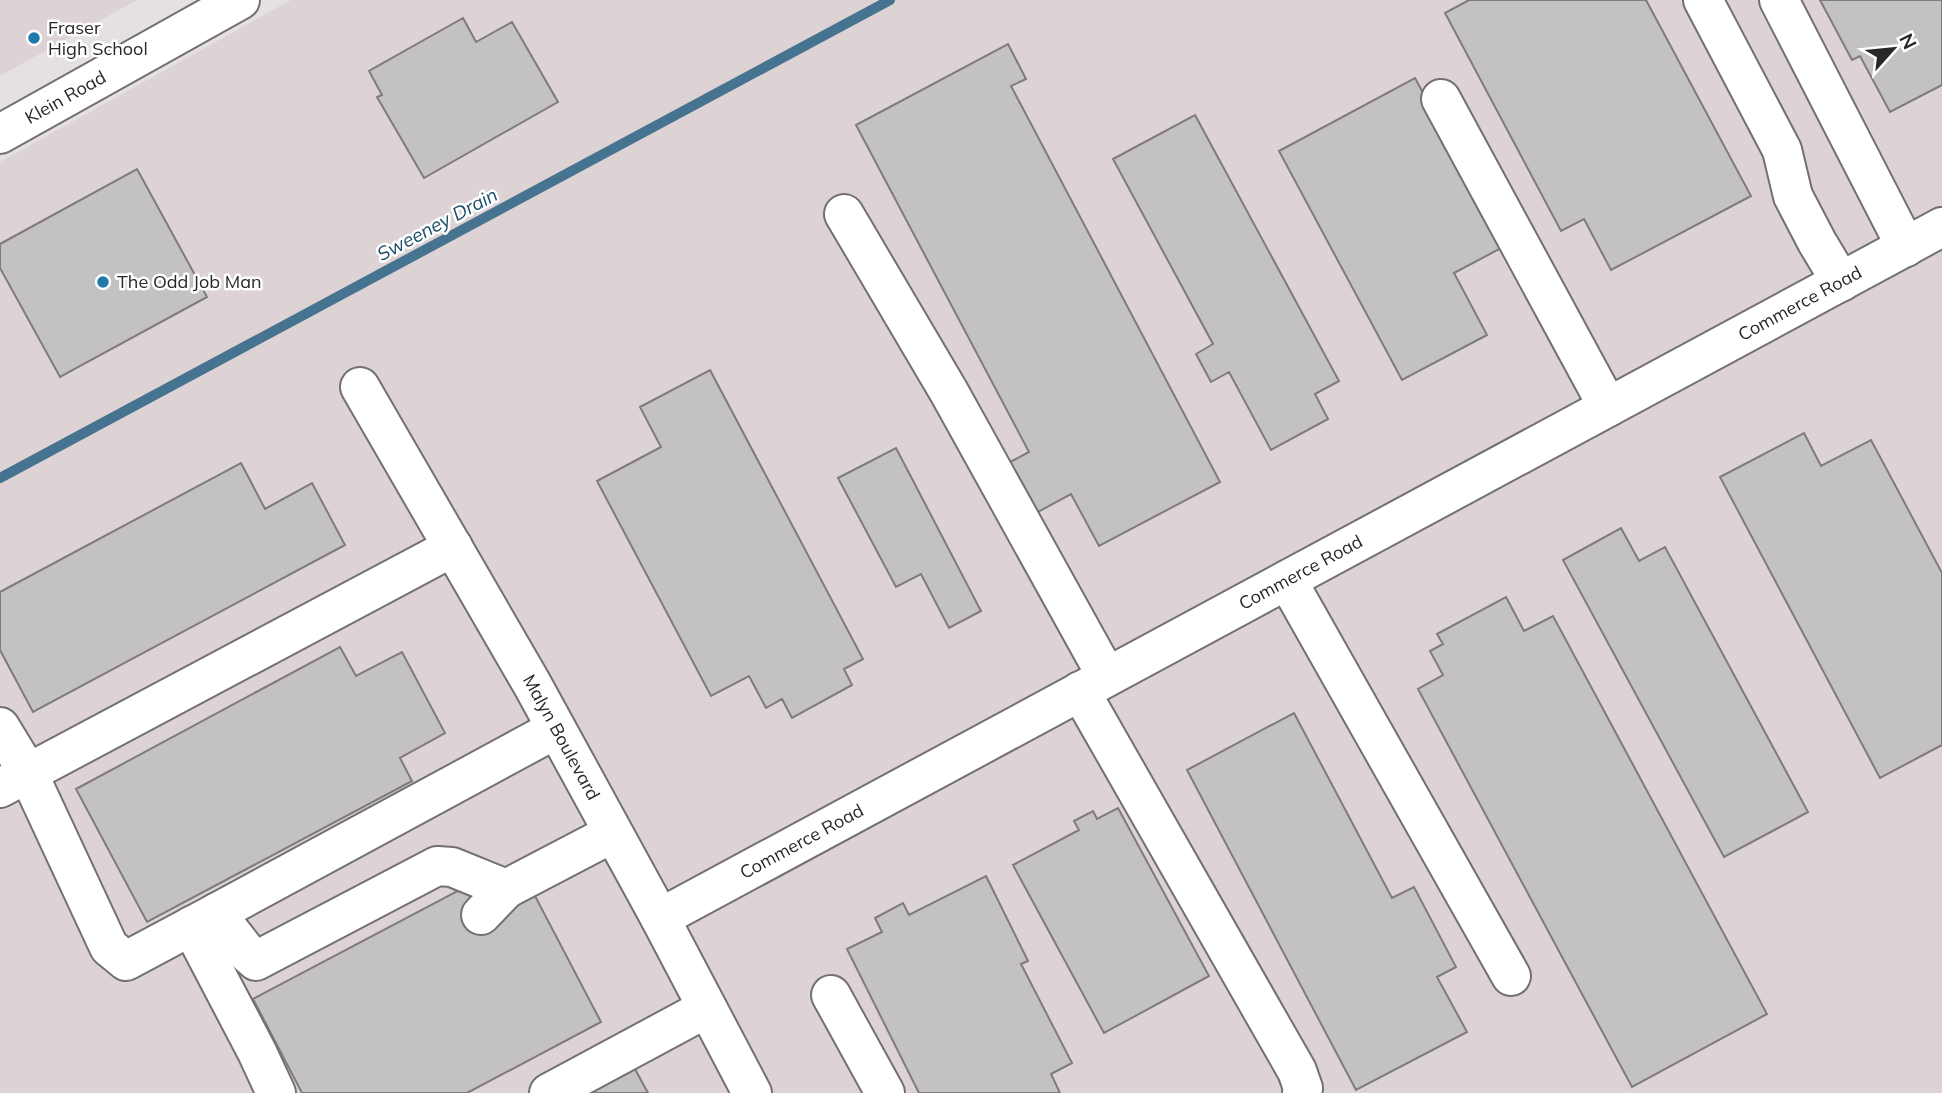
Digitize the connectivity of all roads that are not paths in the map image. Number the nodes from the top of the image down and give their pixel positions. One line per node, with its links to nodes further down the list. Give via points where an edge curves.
1 (240, 0): 5 (street, Klein Road)
2 (1703, 0): 9 (street, via 1782,150 1793,196)
3 (1779, 0): 8 (street)
4 (1441, 99): 11 (street)
5 (0, 134)
6 (844, 214): 14 (street, via 969,428)
7 (1942, 228): 8 (street, Commerce Road)
8 (1906, 247): 9 (street, Commerce Road)
9 (1841, 282): 11 (street, Commerce Road)
10 (360, 387): 12 (street, Malyn Boulevard)
11 (1608, 407): 13 (street, Commerce Road)
12 (453, 547): 16 (street, Malyn Boulevard); 17 (street)
13 (1287, 580): 14 (street, Commerce Road); 21 (street)
14 (1094, 684): 19 (street, Commerce Road); 28 (street, via 1297,1071)
15 (0, 727): 17 (street)
16 (556, 729): 18 (street, Malyn Boulevard); 20 (street)
17 (14, 781): 20 (street, via 109,947 126,961)
18 (613, 833): 19 (street, Malyn Boulevard); 20 (street, via 494,902 452,867 437,866 256,961)
19 (660, 918): 23 (street, Malyn Boulevard)
20 (204, 920): 24 (street, via 265,1048)
21 (1511, 976)
22 (831, 995): 27 (street)
23 (707, 1008): 25 (street); 26 (street, Malyn Boulevard)
24 (276, 1093)
25 (550, 1093)
26 (751, 1093)
27 (884, 1093)
28 (1302, 1093)

